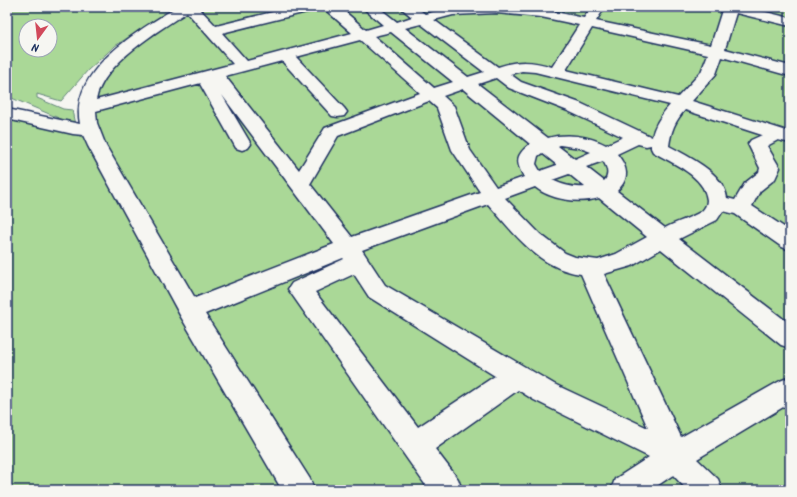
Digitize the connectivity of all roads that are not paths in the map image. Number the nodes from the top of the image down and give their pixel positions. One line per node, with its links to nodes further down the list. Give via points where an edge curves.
1 (186, 7): 28 (lane, via 107,66 93,83)
2 (190, 7): 16 (lane)
3 (310, 7): 16 (lane)
4 (317, 7): 17 (lane)
5 (340, 7): 17 (lane, via 333,9)
6 (369, 7): 15 (lane)
7 (407, 7): 12 (lane)
8 (598, 7): 14 (lane)
9 (730, 7): 11 (lane); 18 (lane)
10 (495, 8): 12 (lane); 14 (lane, via 541,13)
11 (754, 10): 13 (lane)
12 (425, 14): 15 (lane); 22 (lane)
13 (790, 22)
14 (588, 23): 18 (lane); 23 (lane)
15 (395, 26): 17 (lane); 25 (lane)
16 (213, 31): 20 (lane)
17 (354, 35): 19 (lane); 26 (lane)
18 (717, 51): 21 (lane); 27 (lane, via 708,74)
19 (286, 56): 20 (lane); 29 (lane)
20 (244, 67): 24 (lane)
21 (790, 71)
22 (501, 72): 23 (lane, via 522,66); 25 (lane); 33 (lane, via 515,85 574,107)
23 (556, 73): 27 (lane)
24 (215, 74): 28 (lane); 35 (lane, via 208,84); 40 (lane)
25 (467, 83): 26 (lane); 34 (lane)
26 (432, 94): 40 (lane, via 331,132); 42 (lane, via 445,106 461,150)
27 (681, 103): 32 (lane); 36 (lane, via 669,117 662,131)
28 (87, 108): 31 (lane)
29 (338, 112)
30 (7, 114): 31 (lane, via 73,129)
31 (90, 130): 50 (lane)
32 (782, 136): 44 (lane, via 771,137 757,144 770,168 768,175 752,187)
33 (638, 137): 36 (lane); 37 (lane)
34 (544, 143): 37 (lane, via 574,141 588,144); 38 (lane); 39 (lane, via 530,152 527,160 528,169)
35 (242, 144)
36 (660, 148): 43 (lane, via 705,177 716,191)
37 (605, 153): 38 (lane); 41 (lane, via 617,168 617,177 612,185)
38 (573, 166): 39 (lane); 41 (lane)
39 (537, 180): 41 (lane, via 557,191 572,194); 42 (lane)
40 (300, 184): 48 (lane)
41 (604, 190): 46 (lane)
42 (492, 196): 48 (lane); 49 (lane, via 532,239 557,259)
43 (717, 203): 44 (lane); 46 (lane, via 710,215)
44 (741, 208): 45 (lane)
45 (781, 231): 47 (lane)
46 (662, 238): 49 (lane, via 624,260 598,268); 51 (lane)
47 (790, 242)
48 (353, 255): 50 (lane); 54 (lane, via 300,289); 55 (lane, via 377,291 544,392)
49 (589, 267): 55 (lane)
50 (190, 310): 56 (lane)
51 (790, 338)
52 (508, 382): 54 (lane)
53 (790, 389): 55 (lane)
54 (415, 446): 57 (lane)
55 (675, 456): 58 (lane); 59 (lane)
56 (299, 490)
57 (447, 490)
58 (626, 490)
59 (707, 490)

